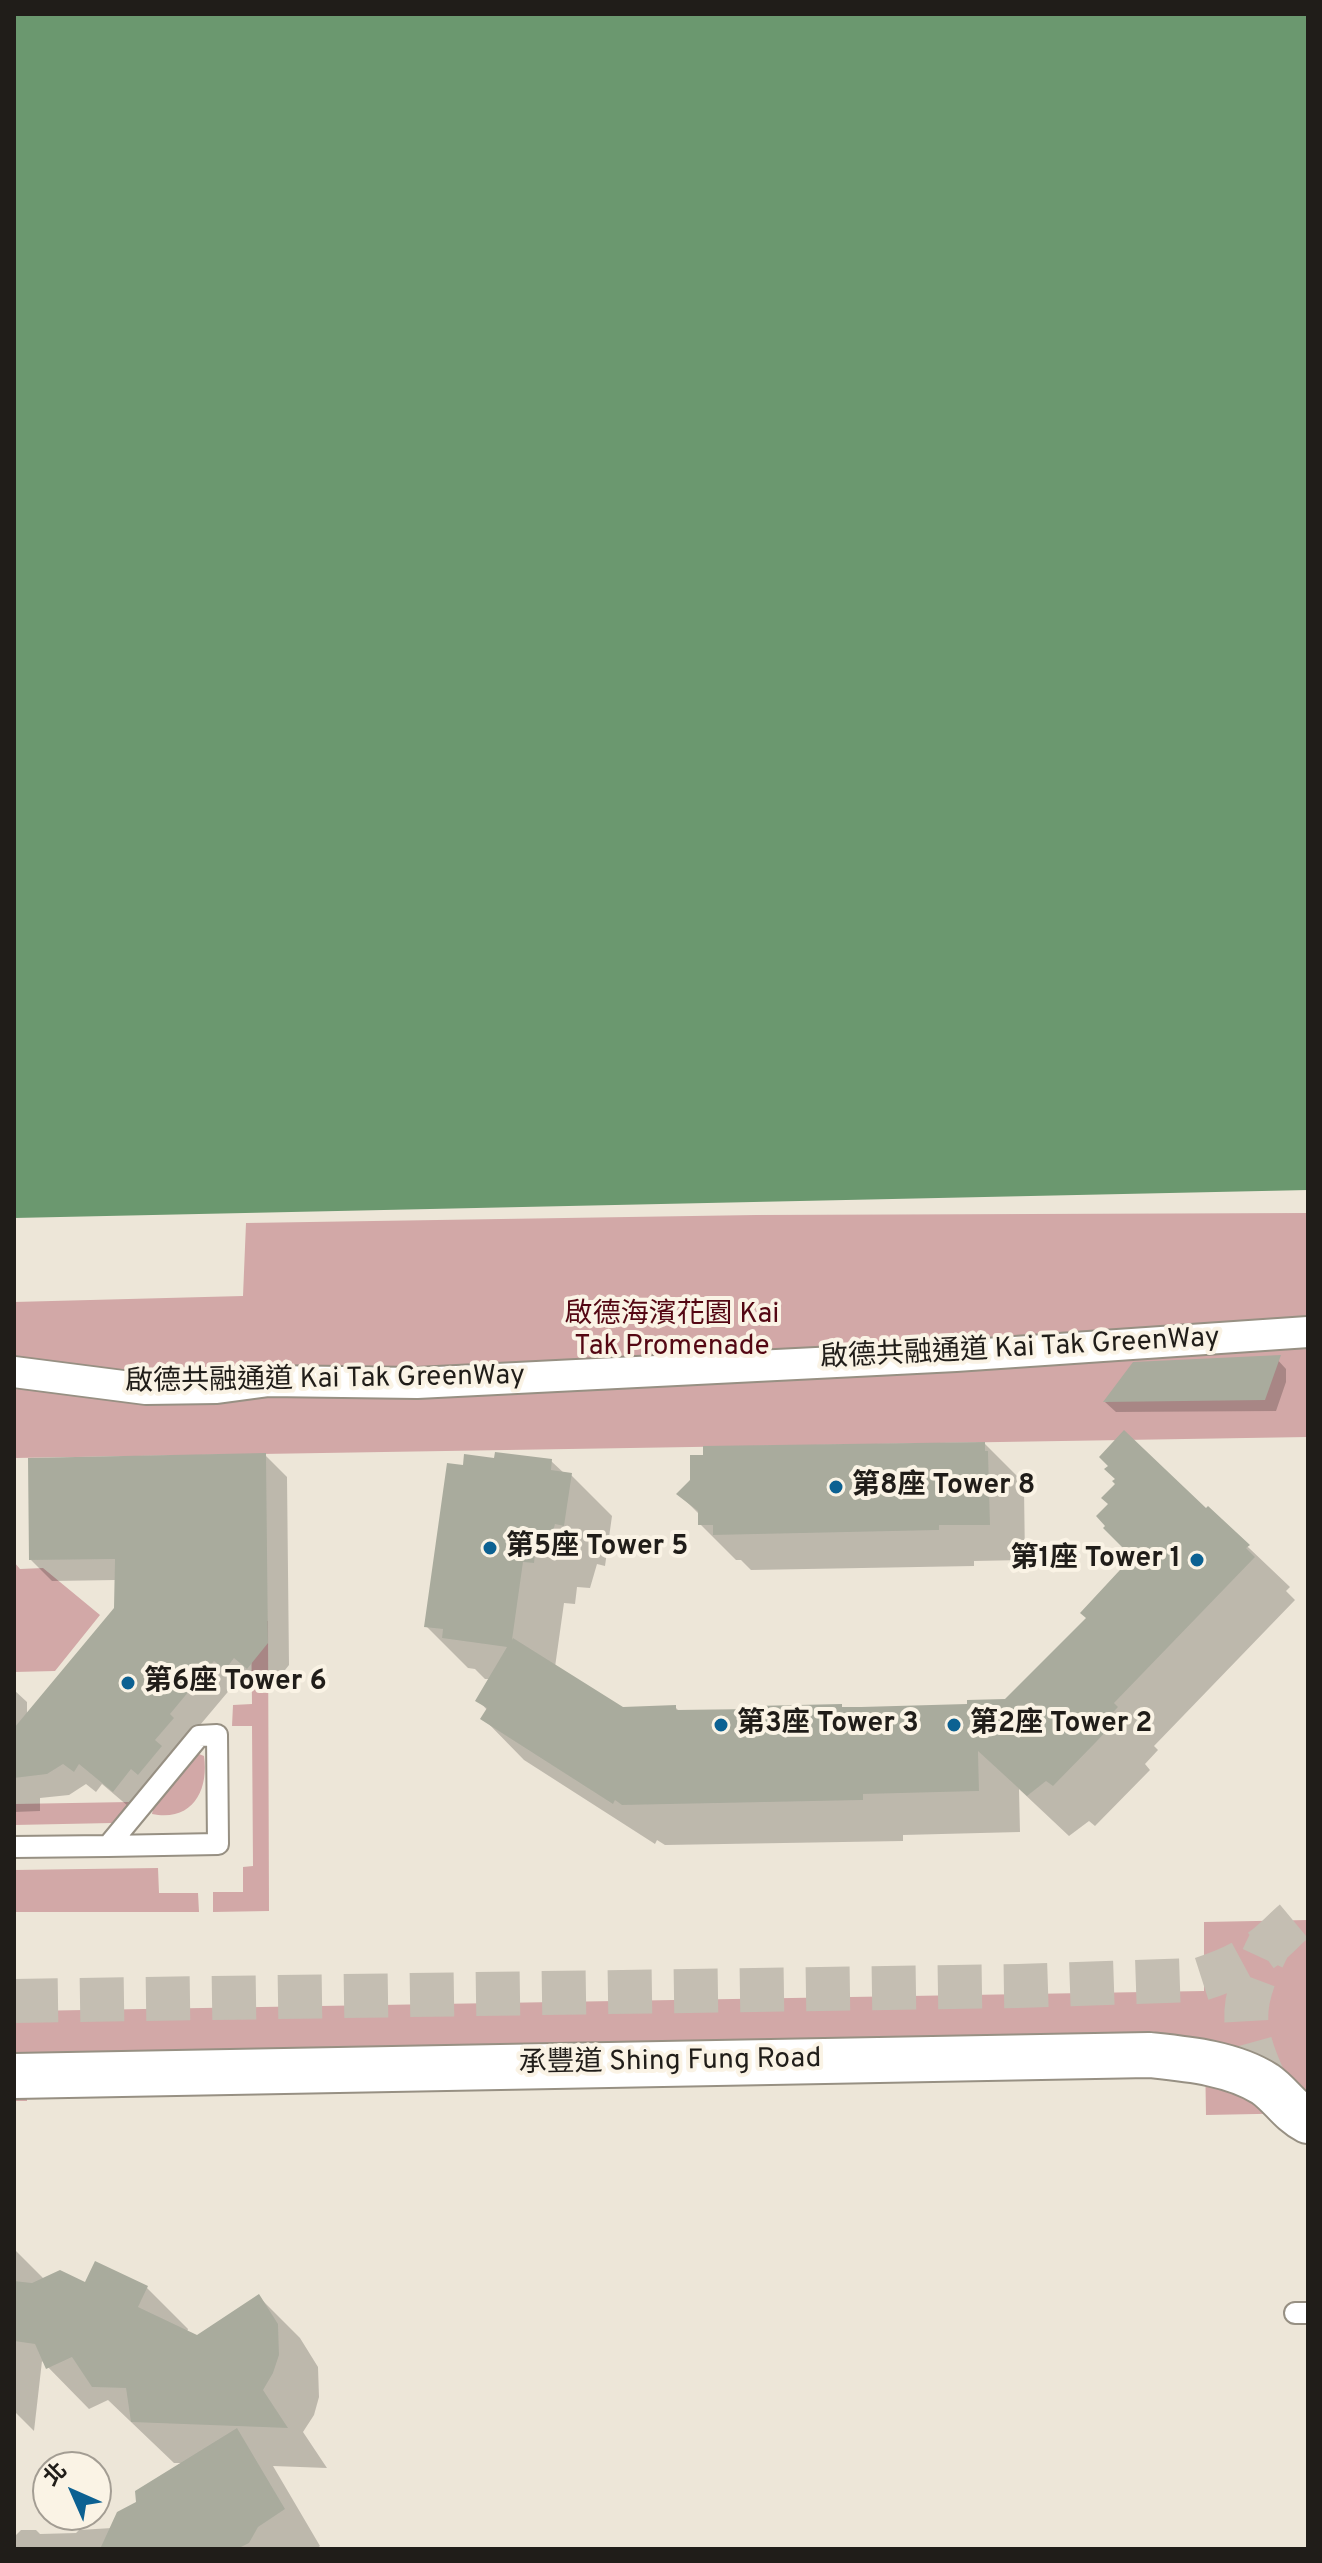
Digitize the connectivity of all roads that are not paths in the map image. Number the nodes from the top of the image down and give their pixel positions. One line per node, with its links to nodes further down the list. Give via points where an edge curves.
1 (1308, 1332): 2 (street, 啟德共融通道 Kai Tak GreenWay, via 417,1383 269,1381 146,1389)
2 (14, 1372)
3 (108, 1846): 3 (lane, via 218,1844 217,1735 199,1736); 4 (lane)
4 (14, 1847)
5 (14, 2076): 6 (street, 承豐道 Shing Fung Road, via 1149,2055 1196,2060 1252,2078)
6 (1308, 2121)

